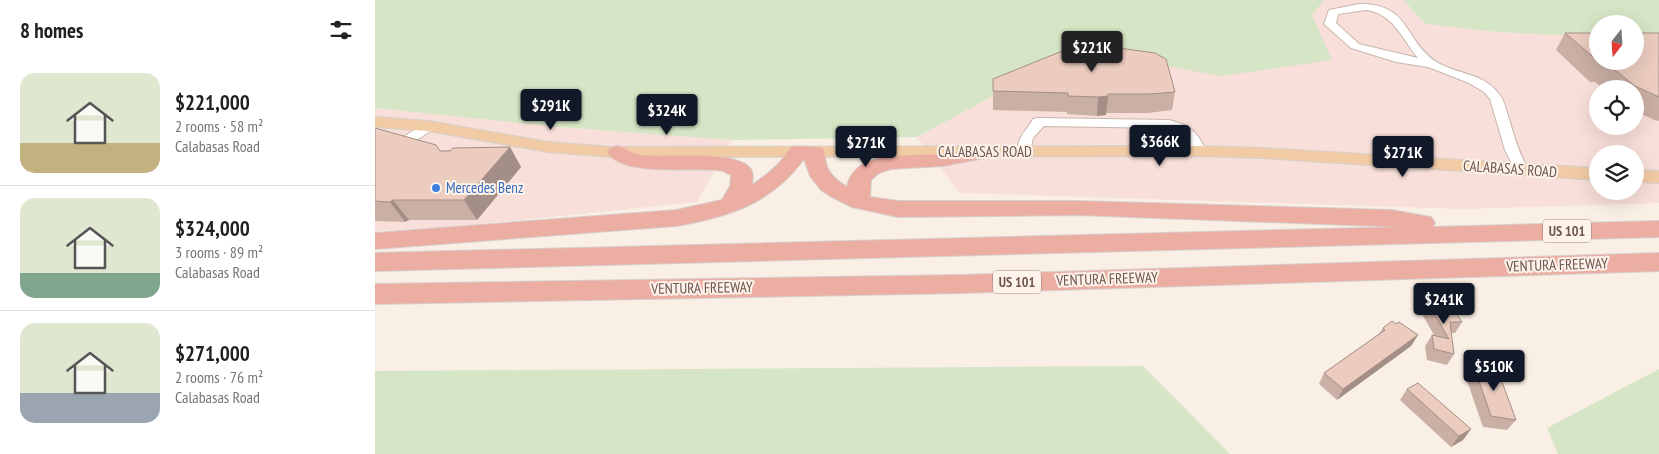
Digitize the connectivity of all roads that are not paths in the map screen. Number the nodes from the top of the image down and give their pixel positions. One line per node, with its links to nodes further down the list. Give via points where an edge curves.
1 (1431, 64): 1 (lane, via 1385,11 1356,8 1333,12 1330,24 1355,46); 10 (lane, via 1486,87 1495,98 1513,156)
2 (375, 122): 3 (main road, CALABASAS ROAD)
3 (428, 126): 5 (main road, CALABASAS ROAD, via 548,147); 9 (lane, via 402,146)
4 (1199, 151): 8 (main road, CALABASAS ROAD); 8 (lane, via 1185,128 1169,124 1038,122 1026,137); 10 (main road, CALABASAS ROAD)
5 (617, 152): 6 (main road, CALABASAS ROAD); 15 (highway, via 623,158 636,160 715,163 735,167 741,171 743,180)
6 (807, 152): 7 (main road, CALABASAS ROAD); 14 (highway, via 829,185); 15 (highway, via 767,186)
7 (989, 152): 8 (main road, CALABASAS ROAD); 14 (highway, via 941,161 895,162 875,167 859,180)
8 (1024, 152)
9 (429, 153)
10 (1521, 169): 11 (main road, CALABASAS ROAD)
11 (1589, 173)
12 (1644, 176): 13 (main road)
13 (1659, 177)
14 (860, 202): 17 (highway, via 878,207 919,210 1078,208 1391,218)
15 (729, 206): 18 (highway, via 676,218)
16 (1659, 229): 17 (highway, US 101)
17 (1474, 232): 19 (highway, US 101)
18 (375, 240)
19 (375, 262)
20 (1659, 262): 21 (highway, VENTURA FREEWAY / US 101, via 962,284)
21 (403, 293): 22 (highway, VENTURA FREEWAY / US 101); 23 (highway)
22 (375, 294)
23 (375, 300)

